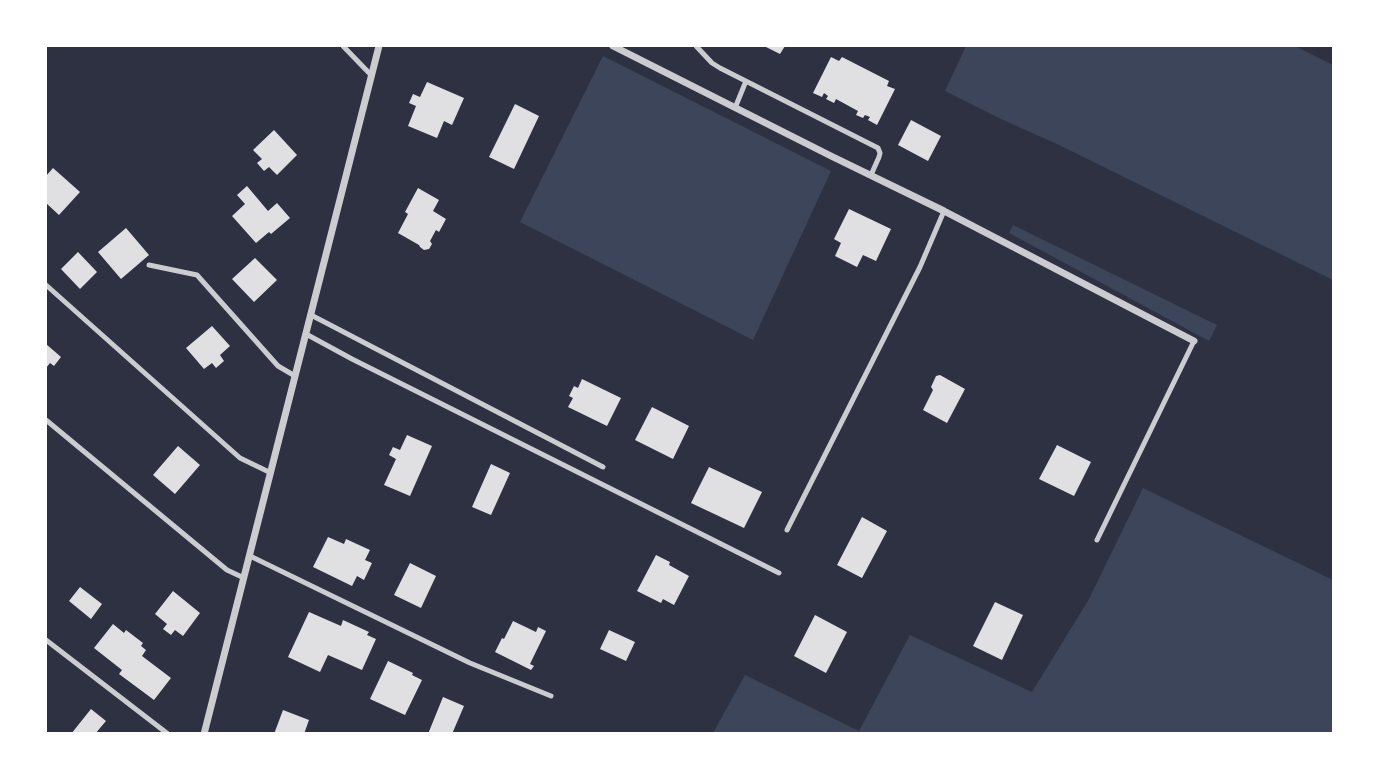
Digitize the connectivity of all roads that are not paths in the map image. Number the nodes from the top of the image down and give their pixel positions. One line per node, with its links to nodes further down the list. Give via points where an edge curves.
1 (343, 46): 5 (lane)
2 (379, 46): 5 (street)
3 (612, 46): 7 (street)
4 (696, 46): 6 (lane, via 712,63)
5 (372, 76): 12 (street)
6 (746, 81): 7 (lane); 8 (lane, via 877,148 879,157)
7 (735, 108): 8 (street)
8 (871, 176): 9 (street)
9 (944, 211): 14 (street); 19 (lane)
10 (149, 265): 15 (lane, via 197,275 278,366)
11 (46, 285): 18 (lane, via 240,458)
12 (311, 315): 13 (street); 17 (lane)
13 (306, 334): 15 (street); 22 (lane)
14 (1194, 341): 20 (lane)
15 (295, 376): 18 (street)
16 (46, 420): 23 (lane, via 227,570)
17 (603, 467)
18 (271, 473): 21 (street)
19 (787, 530)
20 (1097, 540)
21 (250, 556): 23 (street); 25 (lane, via 470,663)
22 (779, 573)
23 (244, 579): 27 (street)
24 (46, 640): 26 (lane)
25 (551, 696)
26 (168, 733)
27 (204, 733)

